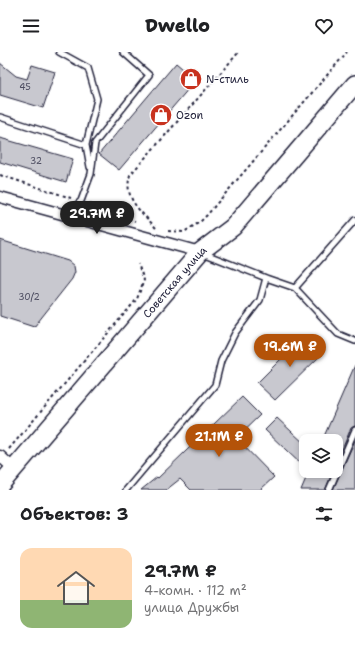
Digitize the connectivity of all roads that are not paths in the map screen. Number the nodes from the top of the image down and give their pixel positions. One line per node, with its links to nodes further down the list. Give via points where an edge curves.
1 (59, 52): 5 (lane, via 88,68 97,99)
2 (123, 52): 6 (lane, via 150,75 95,143)
3 (355, 84): 10 (highway, Советская улица, via 233,227)
4 (0, 117): 5 (lane)
5 (86, 145): 6 (lane)
6 (91, 174): 8 (lane, via 81,201)
7 (0, 197): 8 (street)
8 (66, 215): 10 (street)
9 (355, 220): 12 (lane)
10 (200, 252): 11 (lane); 15 (highway, Советская улица)
11 (266, 278): 12 (lane); 17 (lane, via 260,300 235,333 222,361 215,385)
12 (295, 288): 13 (lane, via 338,334)
13 (355, 341)
14 (355, 430): 18 (lane)
15 (5, 461): 16 (highway, Советская улица)
16 (0, 485)
17 (126, 490)
18 (329, 490)

